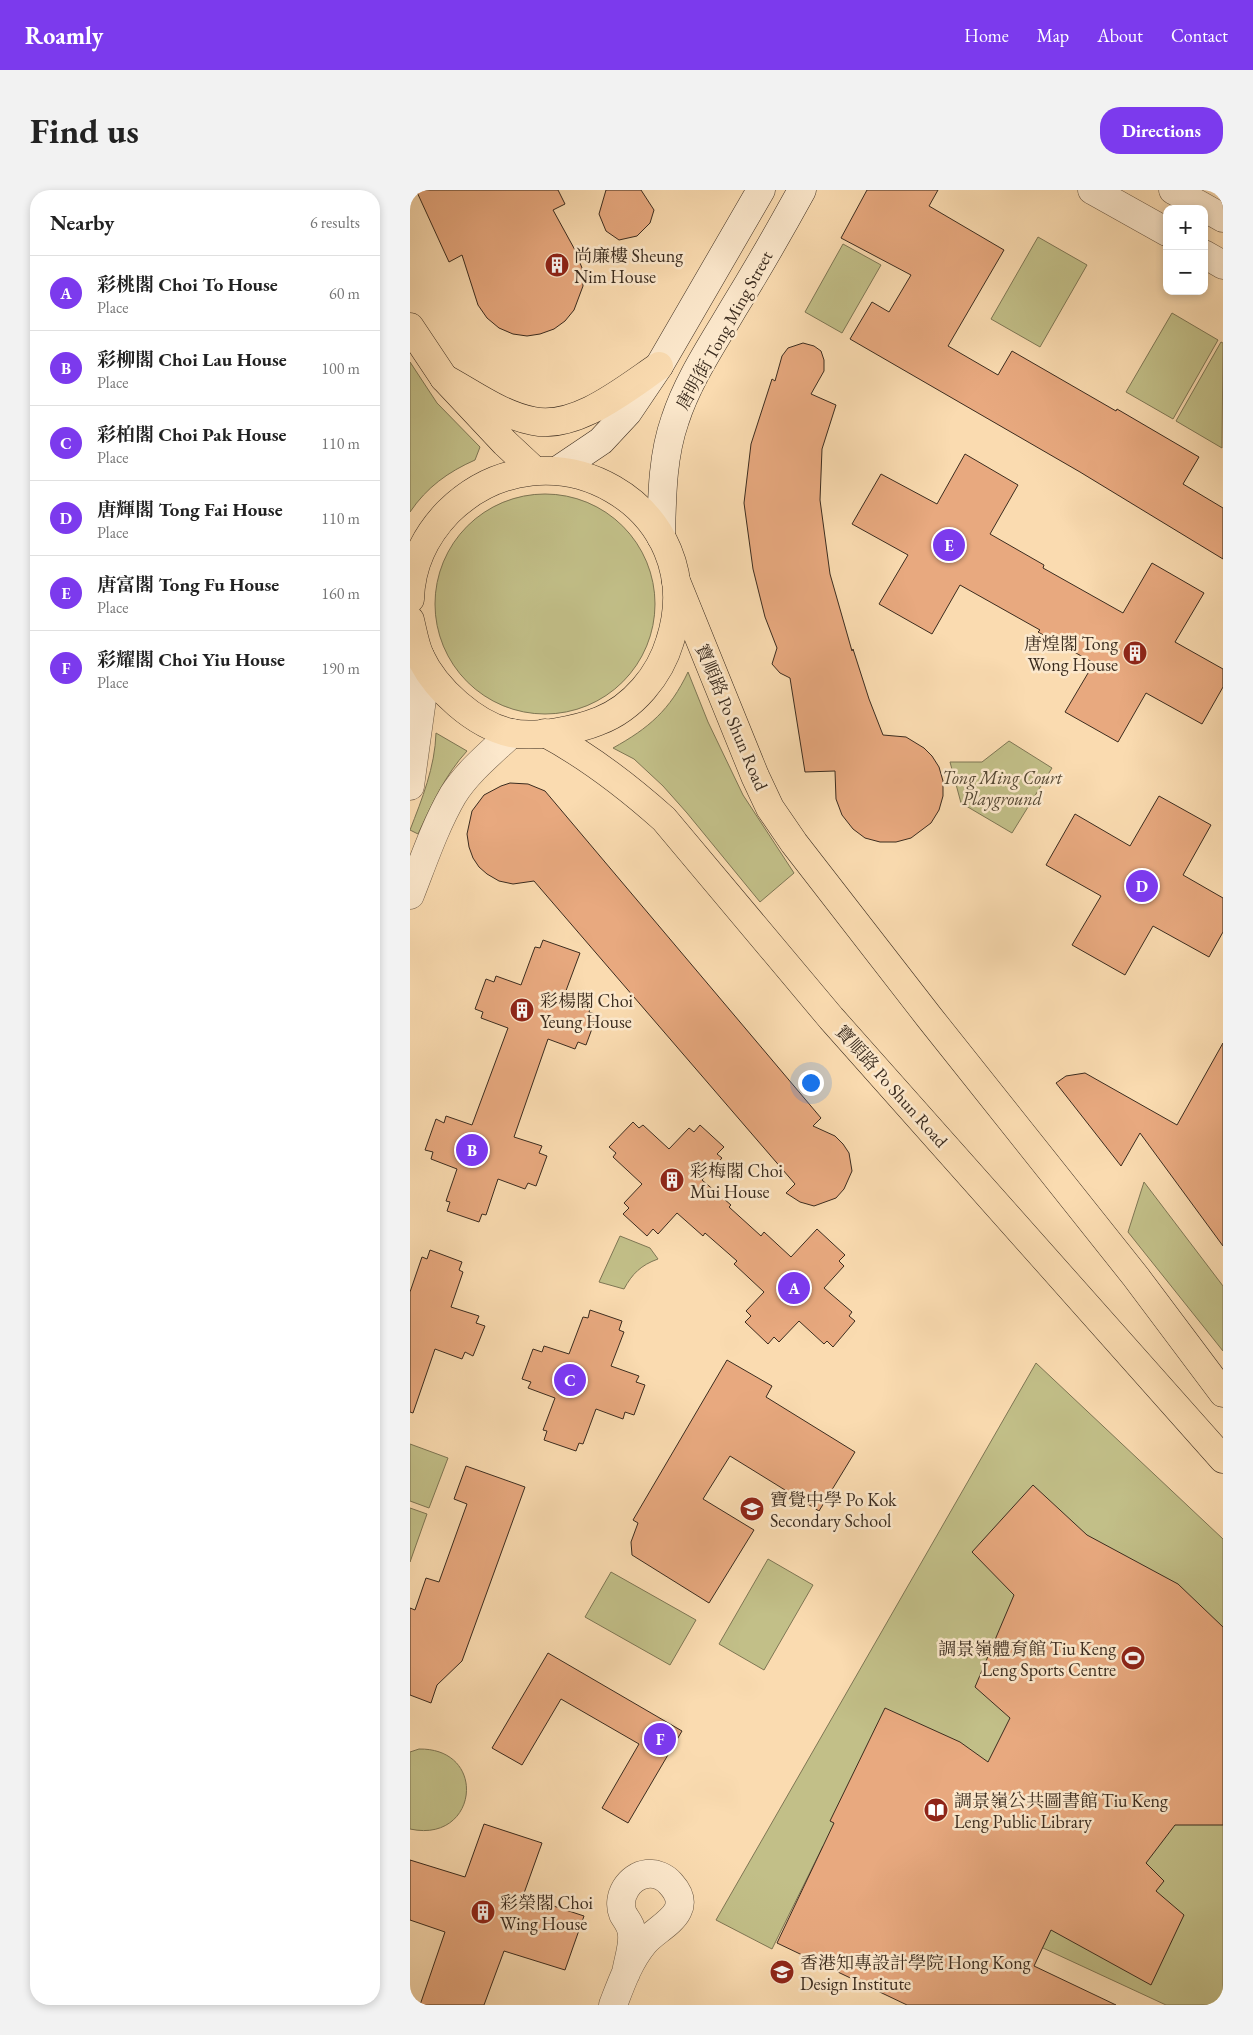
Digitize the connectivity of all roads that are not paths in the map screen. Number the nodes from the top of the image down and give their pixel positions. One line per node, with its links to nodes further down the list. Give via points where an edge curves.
1 (761, 190): 10 (main road, 唐明街 Tong Ming Street)
2 (802, 190): 13 (main road, 唐明街 Tong Ming Street, via 707,353 677,414 661,493)
3 (1092, 190): 6 (main road)
4 (1174, 190): 5 (main road)
5 (1223, 218)
6 (1163, 230)
7 (1208, 256): 8 (main road)
8 (1223, 265)
9 (410, 327): 11 (main road)
10 (659, 366): 11 (main road, via 585,413 535,422 502,410); 12 (main road, 唐明街 Tong Ming Street, via 609,434 590,450)
11 (444, 378): 12 (main road, via 494,432)
12 (546, 470): 13 (main road, via 592,478 619,492 643,512); 15 (main road, via 496,480 457,504 427,538 411,585)
13 (661, 537): 14 (main road)
14 (676, 581): 19 (main road, via 677,605 667,651 641,692 602,720 580,728); 22 (main road, 寶順路 Po Shun Road, via 770,808)
15 (410, 600)
16 (410, 620): 17 (main road)
17 (420, 656): 18 (main road, via 439,686 457,703 478,718); 20 (main road, via 422,699)
18 (512, 733): 19 (main road); 21 (main road, via 486,756 454,794 428,846)
19 (545, 733): 23 (main road, 寶順路 Po Shun Road, via 604,769 664,819 831,1018)
20 (410, 786)
21 (410, 895)
22 (1223, 1393)
23 (1223, 1459)
24 (626, 1973): 25 (main road)
25 (613, 2005)

